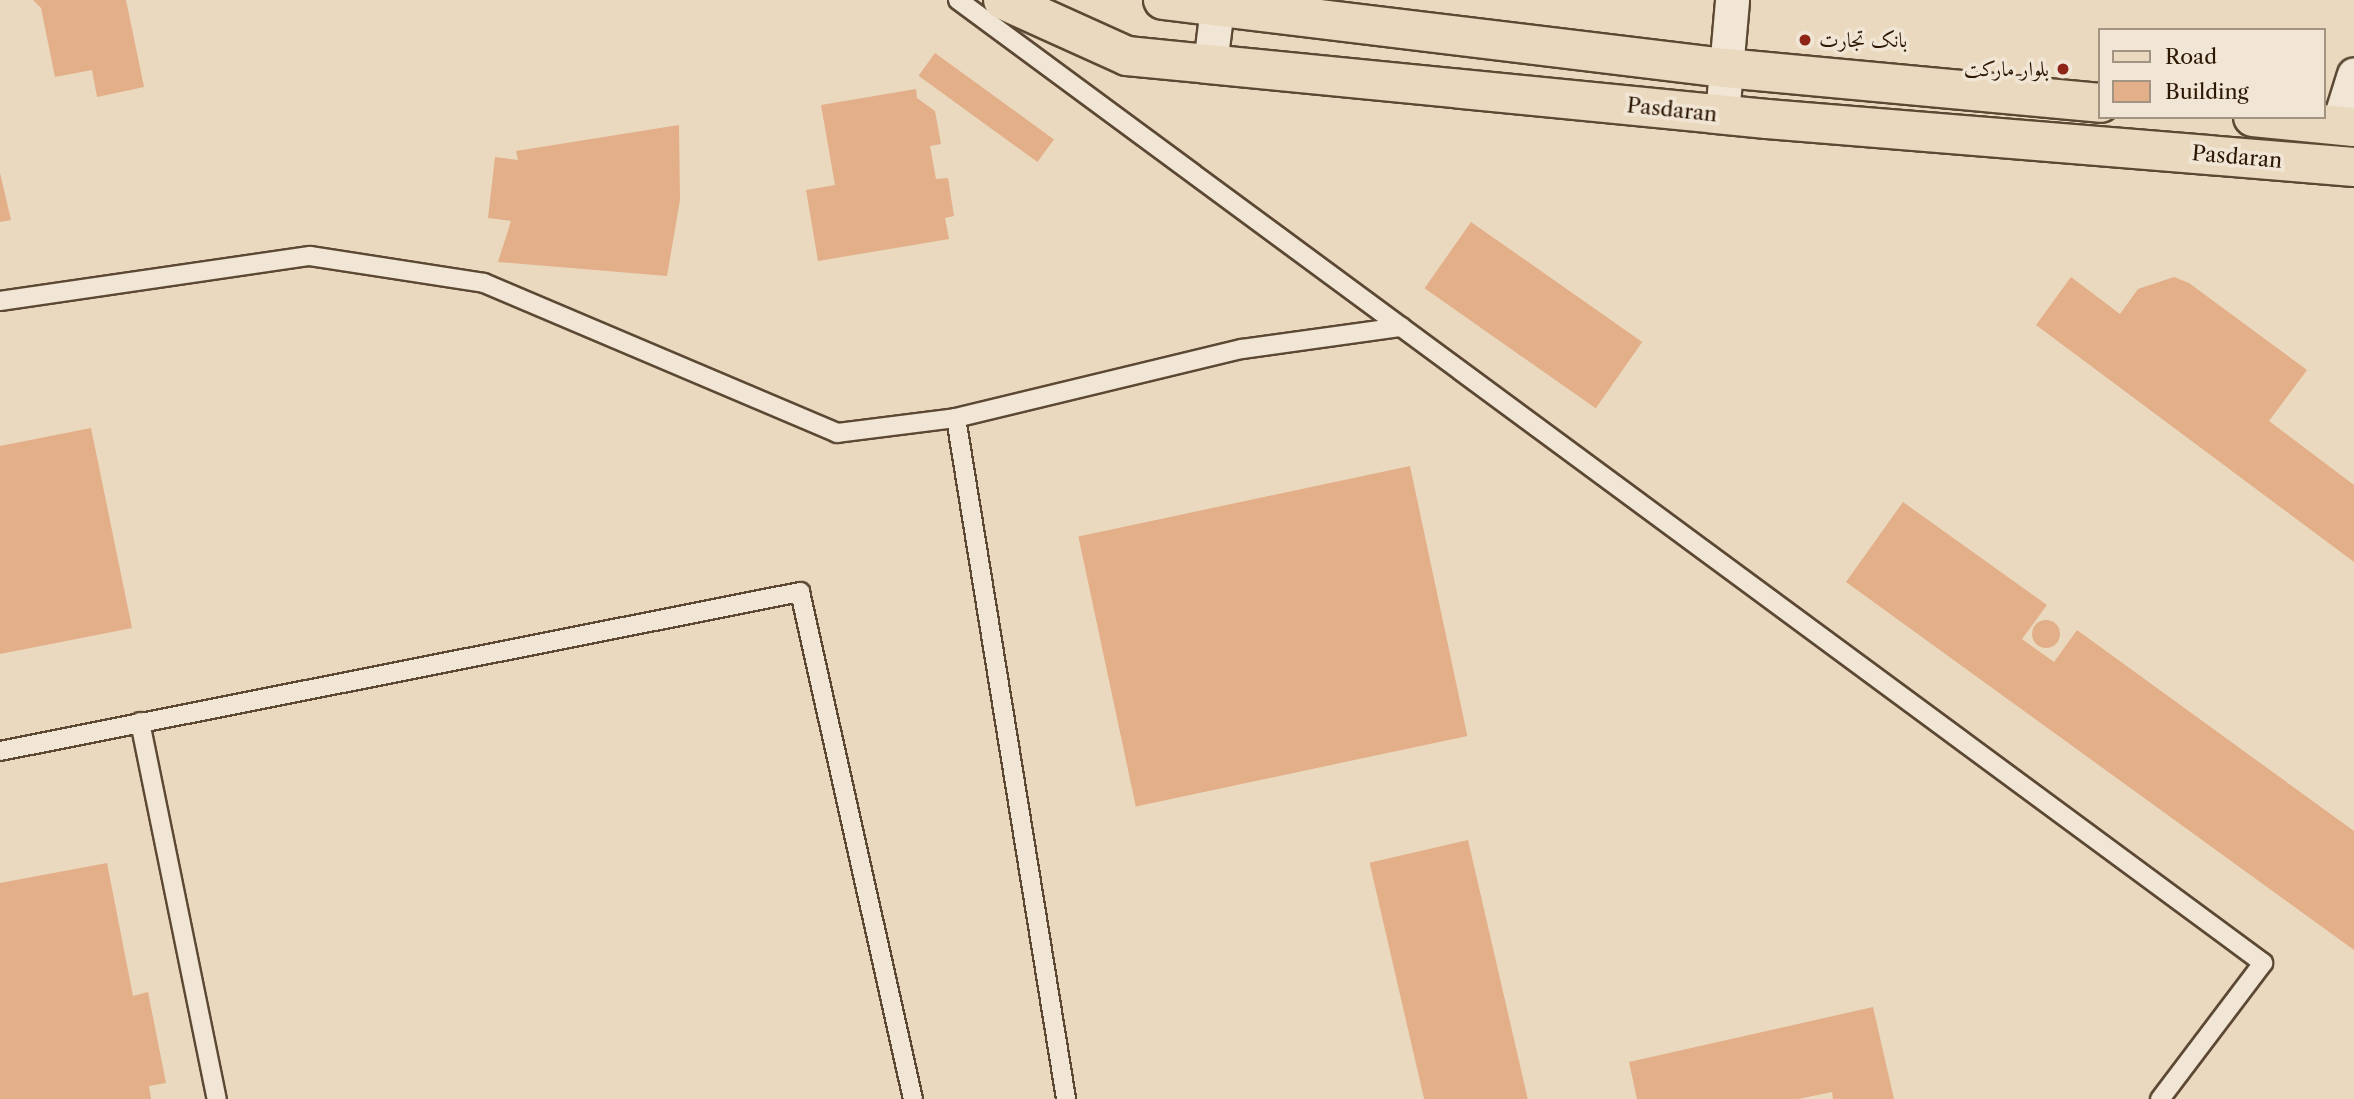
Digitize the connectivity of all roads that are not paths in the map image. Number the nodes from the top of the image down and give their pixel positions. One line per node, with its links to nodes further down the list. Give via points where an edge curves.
1 (958, 0): 15 (lane)
2 (1163, 0): 5 (main road)
3 (1732, 0): 7 (street)
4 (1022, 4): 6 (main road, Pasdaran, via 1127,56)
5 (1218, 5): 6 (street); 7 (main road)
6 (1210, 64): 10 (main road, Pasdaran)
7 (1724, 68): 9 (main road); 10 (street)
8 (2354, 74): 12 (street)
9 (2098, 103)
10 (1722, 115): 13 (main road, Pasdaran)
11 (2274, 119): 12 (main road, Pasdaran)
12 (2346, 126): 13 (main road)
13 (2344, 166)
14 (0, 301): 16 (lane, via 310,257 484,283 837,433)
15 (1401, 327): 16 (lane, via 1242,349); 22 (lane, via 2263,964)
16 (956, 418): 21 (lane)
17 (140, 722): 18 (lane); 19 (lane); 20 (lane, via 800,592)
18 (0, 751)
19 (217, 1099)
20 (913, 1099)
21 (1066, 1099)
22 (2160, 1099)

